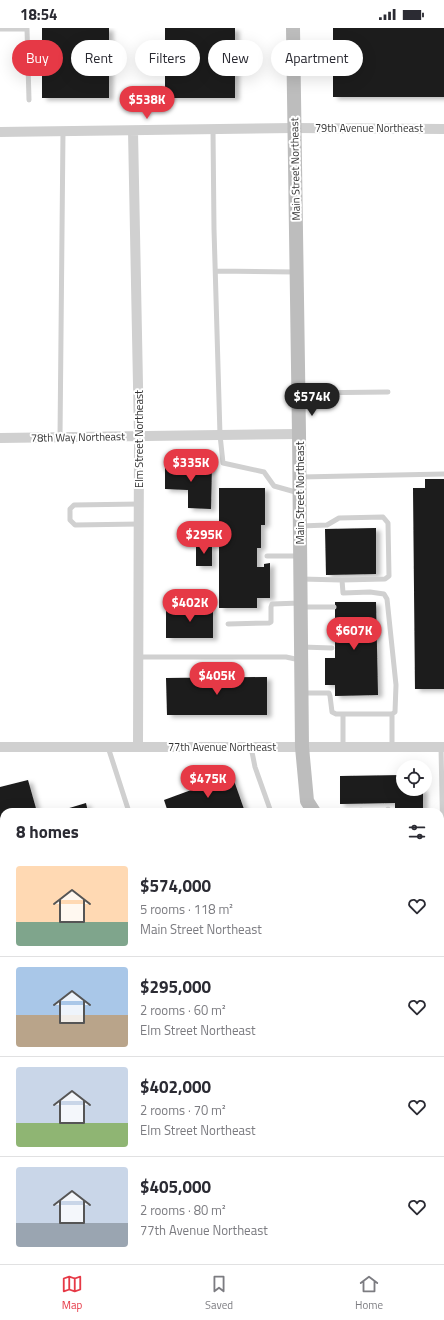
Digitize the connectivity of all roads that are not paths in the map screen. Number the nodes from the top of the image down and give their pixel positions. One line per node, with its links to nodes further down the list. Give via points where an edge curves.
1 (293, 28): 5 (street, Main Street Northeast)
2 (0, 29): 3 (lane)
3 (28, 29): 4 (lane)
4 (29, 100)
5 (294, 128): 6 (street, 79th Avenue Northeast); 7 (street, 79th Avenue Northeast); 12 (street, Main Street Northeast)
6 (444, 128)
7 (213, 130): 9 (street, 79th Avenue Northeast); 11 (lane)
8 (63, 131): 9 (street, 79th Avenue Northeast); 10 (street, 79th Avenue Northeast); 18 (lane)
9 (133, 131): 17 (street, Elm Street Northeast)
10 (0, 132)
11 (216, 271): 12 (lane); 16 (lane)
12 (296, 272): 14 (street, Main Street Northeast)
13 (388, 392): 14 (lane)
14 (298, 393): 15 (street, Main Street Northeast)
15 (299, 434): 16 (street, 78th Way Northeast); 21 (street, Main Street Northeast)
16 (220, 435): 17 (street, 78th Way Northeast); 22 (lane, via 223,463 264,472 274,486)
17 (139, 436): 18 (street, 78th Way Northeast); 23 (street, Elm Street Northeast)
18 (60, 437): 19 (street, 78th Way Northeast)
19 (0, 438)
20 (444, 474): 21 (lane)
21 (300, 477): 22 (street, Main Street Northeast)
22 (300, 493): 25 (street, Main Street Northeast)
23 (139, 504): 24 (street, Elm Street Northeast); 24 (lane, via 74,505 70,509 70,520 75,525)
24 (139, 524): 35 (street, Elm Street Northeast)
25 (300, 526): 27 (street, Main Street Northeast); 29 (lane, via 327,525 339,518 383,518 388,523 389,576 385,579)
26 (267, 556): 27 (lane)
27 (300, 556): 28 (street, Main Street Northeast)
28 (300, 579): 29 (lane); 30 (street, Main Street Northeast)
29 (342, 580): 38 (lane, via 343,593 370,592 384,594 387,599 396,685 395,712)
30 (301, 605): 31 (lane); 32 (lane, via 272,604 271,622 268,623); 34 (street, Main Street Northeast)
31 (334, 607)
32 (228, 624)
33 (332, 648): 34 (lane)
34 (301, 654): 35 (lane, via 286,657); 36 (street, Main Street Northeast)
35 (139, 656): 41 (street, Elm Street Northeast)
36 (302, 693): 37 (lane, via 329,693 332,712); 43 (street, Main Street Northeast)
37 (343, 714): 38 (lane); 44 (lane)
38 (392, 714): 45 (lane)
39 (0, 747): 40 (street, 77th Avenue Northeast)
40 (108, 747): 41 (street, 77th Avenue Northeast); 48 (lane)
41 (138, 747): 42 (street, 77th Avenue Northeast)
42 (251, 747): 43 (street, 77th Avenue Northeast); 49 (lane)
43 (302, 747): 44 (street, 77th Avenue Northeast); 50 (street, Main Street Northeast, via 307,801)
44 (343, 747): 45 (street, 77th Avenue Northeast)
45 (392, 747): 46 (street, 77th Avenue Northeast)
46 (442, 747): 47 (lane)
47 (442, 785): 51 (lane)
48 (128, 808)
49 (269, 808)
50 (311, 808)
51 (442, 808)

